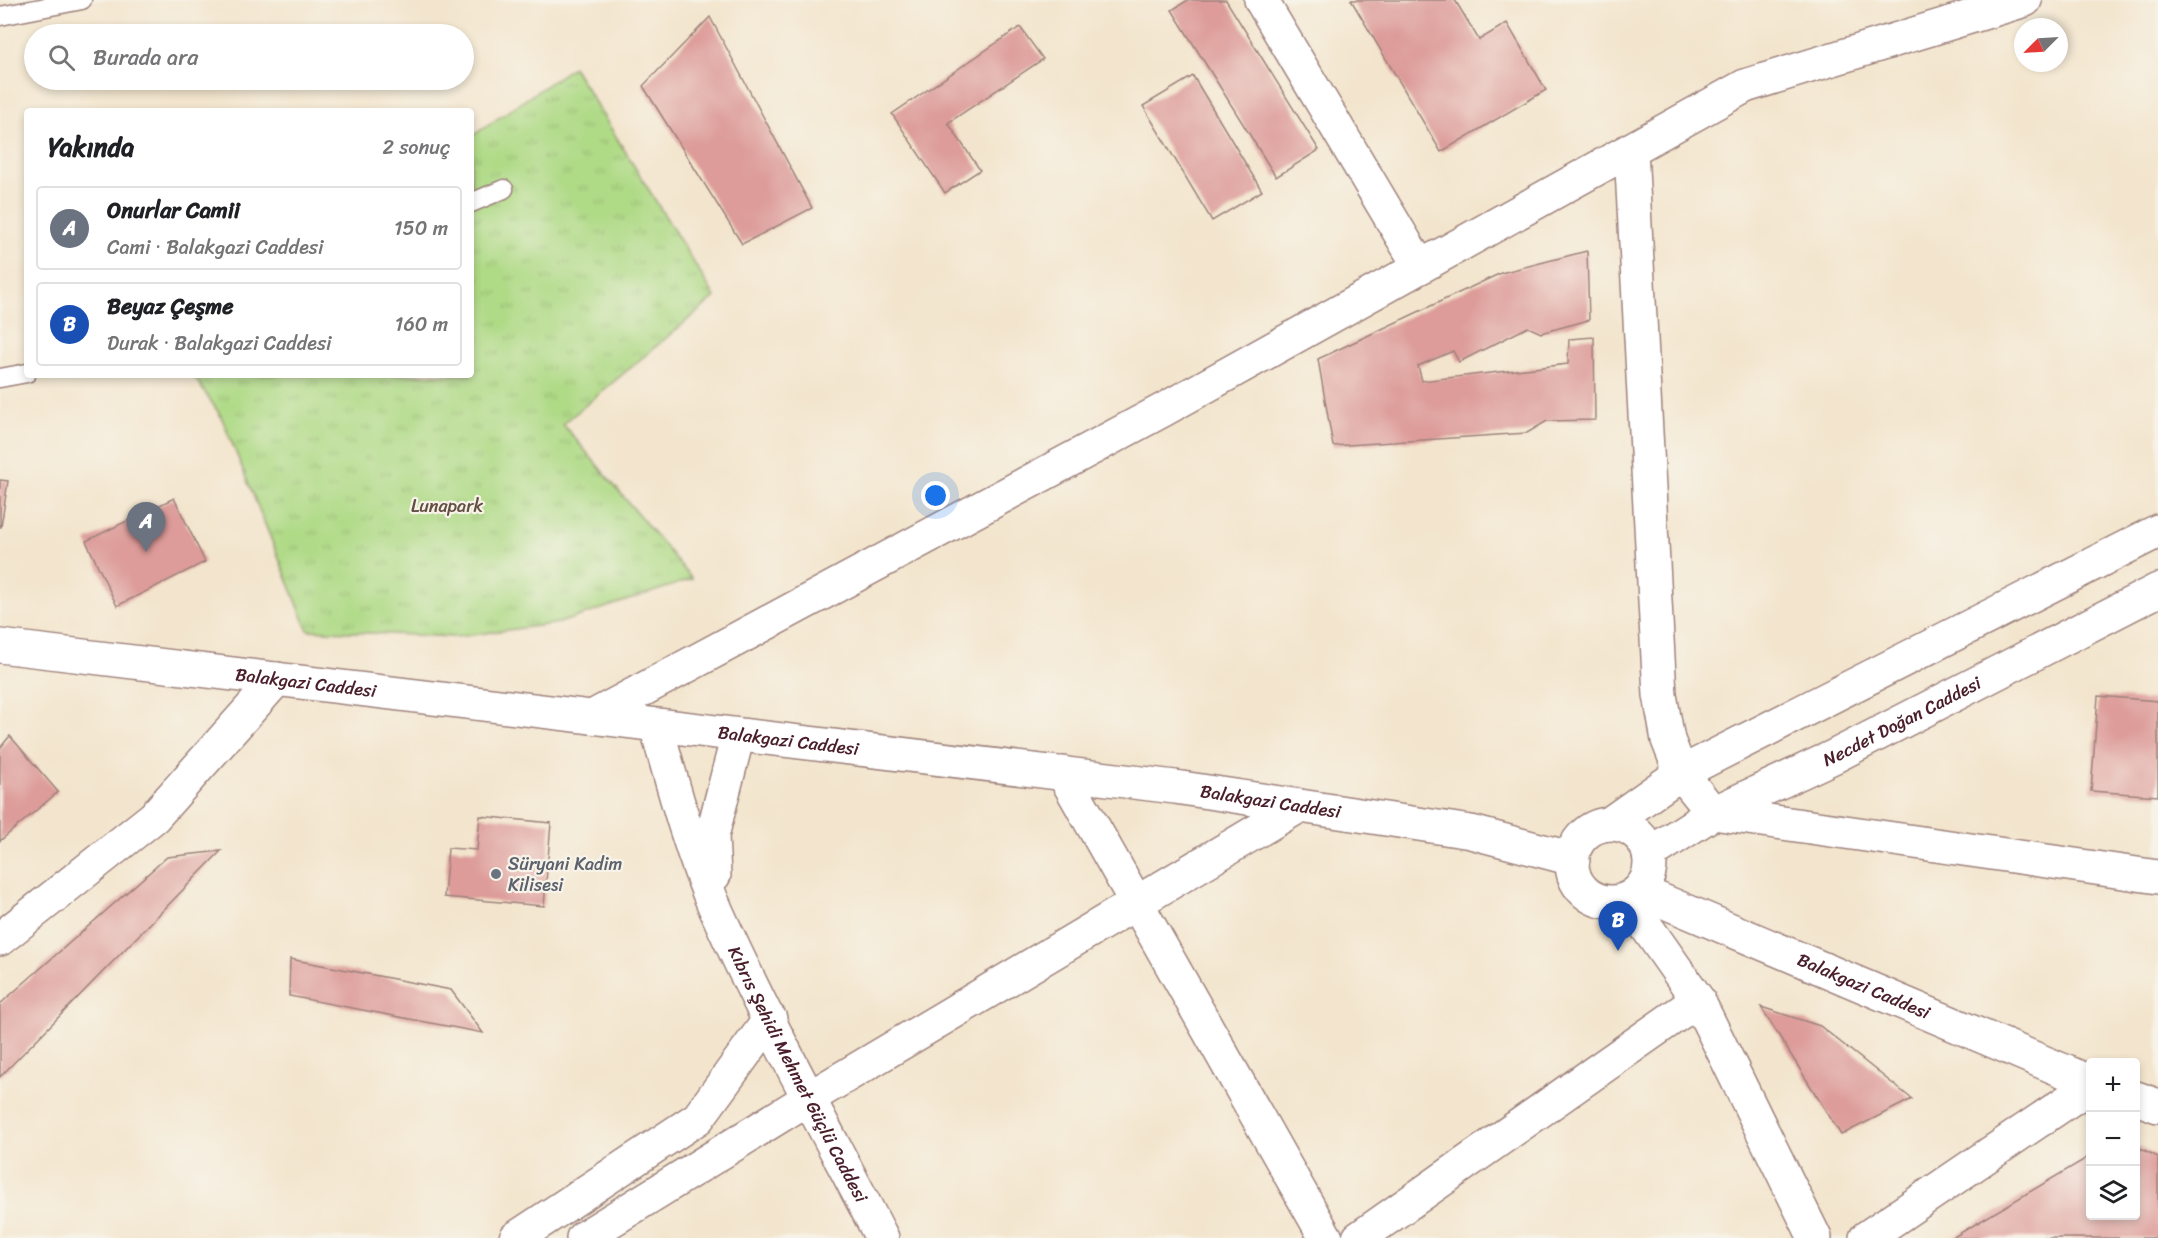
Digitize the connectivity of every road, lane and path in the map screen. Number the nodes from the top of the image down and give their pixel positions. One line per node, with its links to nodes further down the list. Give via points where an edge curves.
1 (82, 0): 5 (lane)
2 (1261, 0): 9 (street)
3 (2025, 0): 4 (street)
4 (1957, 10): 6 (street, via 1745,86)
5 (0, 16)
6 (1631, 150): 9 (street); 20 (street, via 1660,695 1668,740)
7 (504, 189): 8 (lane)
8 (474, 202)
9 (1420, 267): 16 (street, via 1153,416)
10 (24, 374): 11 (lane)
11 (0, 378)
12 (2158, 531): 20 (street)
13 (2158, 590): 22 (street, Necdet Doğan Caddesi, via 1833,757)
14 (0, 646): 15 (street, Balakgazi Caddesi)
15 (277, 679): 16 (street, Balakgazi Caddesi); 30 (street, via 154,817)
16 (592, 717): 17 (street, Balakgazi Caddesi)
17 (656, 725): 18 (street, Balakgazi Caddesi); 29 (street, Kıbrıs Şehidi Mehmet Güçlü Caddesi)
18 (738, 735): 19 (street, Balakgazi Caddesi); 29 (street, via 712,836)
19 (1063, 773): 21 (street, Balakgazi Caddesi); 28 (street)
20 (1681, 773): 22 (street); 23 (street)
21 (1299, 806): 25 (street, Balakgazi Caddesi, via 1471,832); 28 (street)
22 (1713, 813): 24 (street, Necdet Doğan Caddesi); 26 (street)
23 (1609, 824): 24 (street, via 1634,831); 25 (street, via 1584,835)
24 (1649, 854): 27 (street, via 1647,880)
25 (1572, 859): 27 (street, via 1579,885 1588,895 1614,902)
26 (2158, 878)
27 (1633, 895): 31 (street); 33 (street, Balakgazi Caddesi)
28 (1136, 903): 35 (street); 41 (street)
29 (716, 910): 32 (street, Kıbrıs Şehidi Mehmet Güçlü Caddesi)
30 (0, 939)
31 (1698, 1000): 42 (street); 43 (street)
32 (770, 1019): 35 (street, Kıbrıs Şehidi Mehmet Güçlü Caddesi); 38 (street, via 698,1118)
33 (2086, 1082)
34 (2086, 1087): 44 (street)
35 (808, 1098): 39 (street); 40 (street, Kıbrıs Şehidi Mehmet Güçlü Caddesi)
36 (2140, 1099): 37 (street)
37 (2158, 1106)
38 (516, 1238)
39 (583, 1238)
40 (882, 1238)
41 (1326, 1238)
42 (1359, 1238)
43 (1815, 1238)
44 (1866, 1238)

